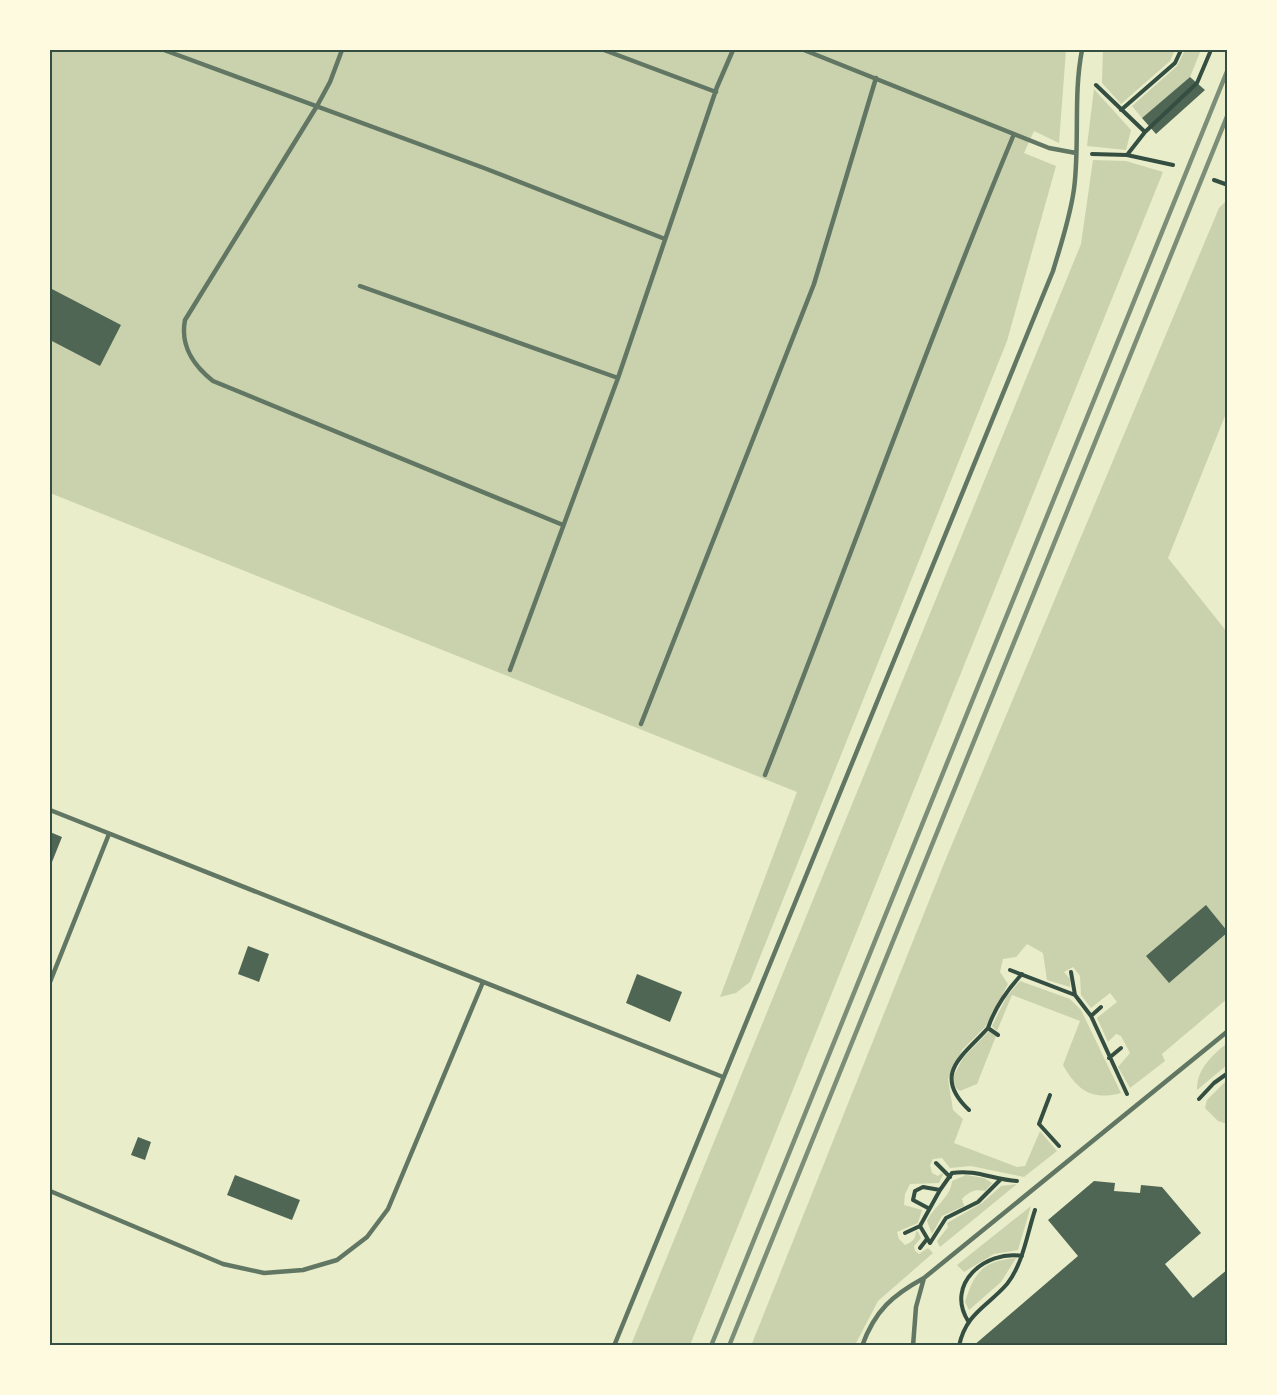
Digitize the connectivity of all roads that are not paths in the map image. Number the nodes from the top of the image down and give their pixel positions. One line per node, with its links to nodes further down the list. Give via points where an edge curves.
1 (164, 50): 9 (lane)
2 (342, 50): 9 (lane)
3 (604, 50): 8 (lane)
4 (733, 50): 8 (lane)
5 (804, 50): 7 (lane)
6 (1082, 50): 11 (lane)
7 (876, 78): 10 (lane); 17 (lane, via 814,284)
8 (716, 92): 12 (lane)
9 (317, 106): 12 (lane); 15 (lane, via 185,320 182,336 188,353 200,371 213,381)
10 (1014, 134): 11 (lane, via 1049,148); 18 (lane, via 942,307)
11 (1076, 153): 24 (lane, via 1068,225 1053,271)
12 (665, 239): 14 (lane)
13 (360, 286): 14 (lane)
14 (618, 378): 15 (lane)
15 (563, 525): 16 (lane)
16 (510, 670)
17 (641, 724)
18 (765, 775)
19 (50, 810): 20 (lane)
20 (110, 834): 21 (lane); 22 (lane)
21 (50, 982)
22 (483, 982): 24 (lane); 25 (lane, via 388,1209 367,1237 337,1260 303,1270 264,1273 223,1264)
23 (1227, 1030): 26 (lane)
24 (723, 1077): 27 (lane)
25 (50, 1191)
26 (924, 1278): 28 (lane, via 882,1307); 29 (lane, via 916,1307)
27 (614, 1346)
28 (862, 1346)
29 (913, 1346)

